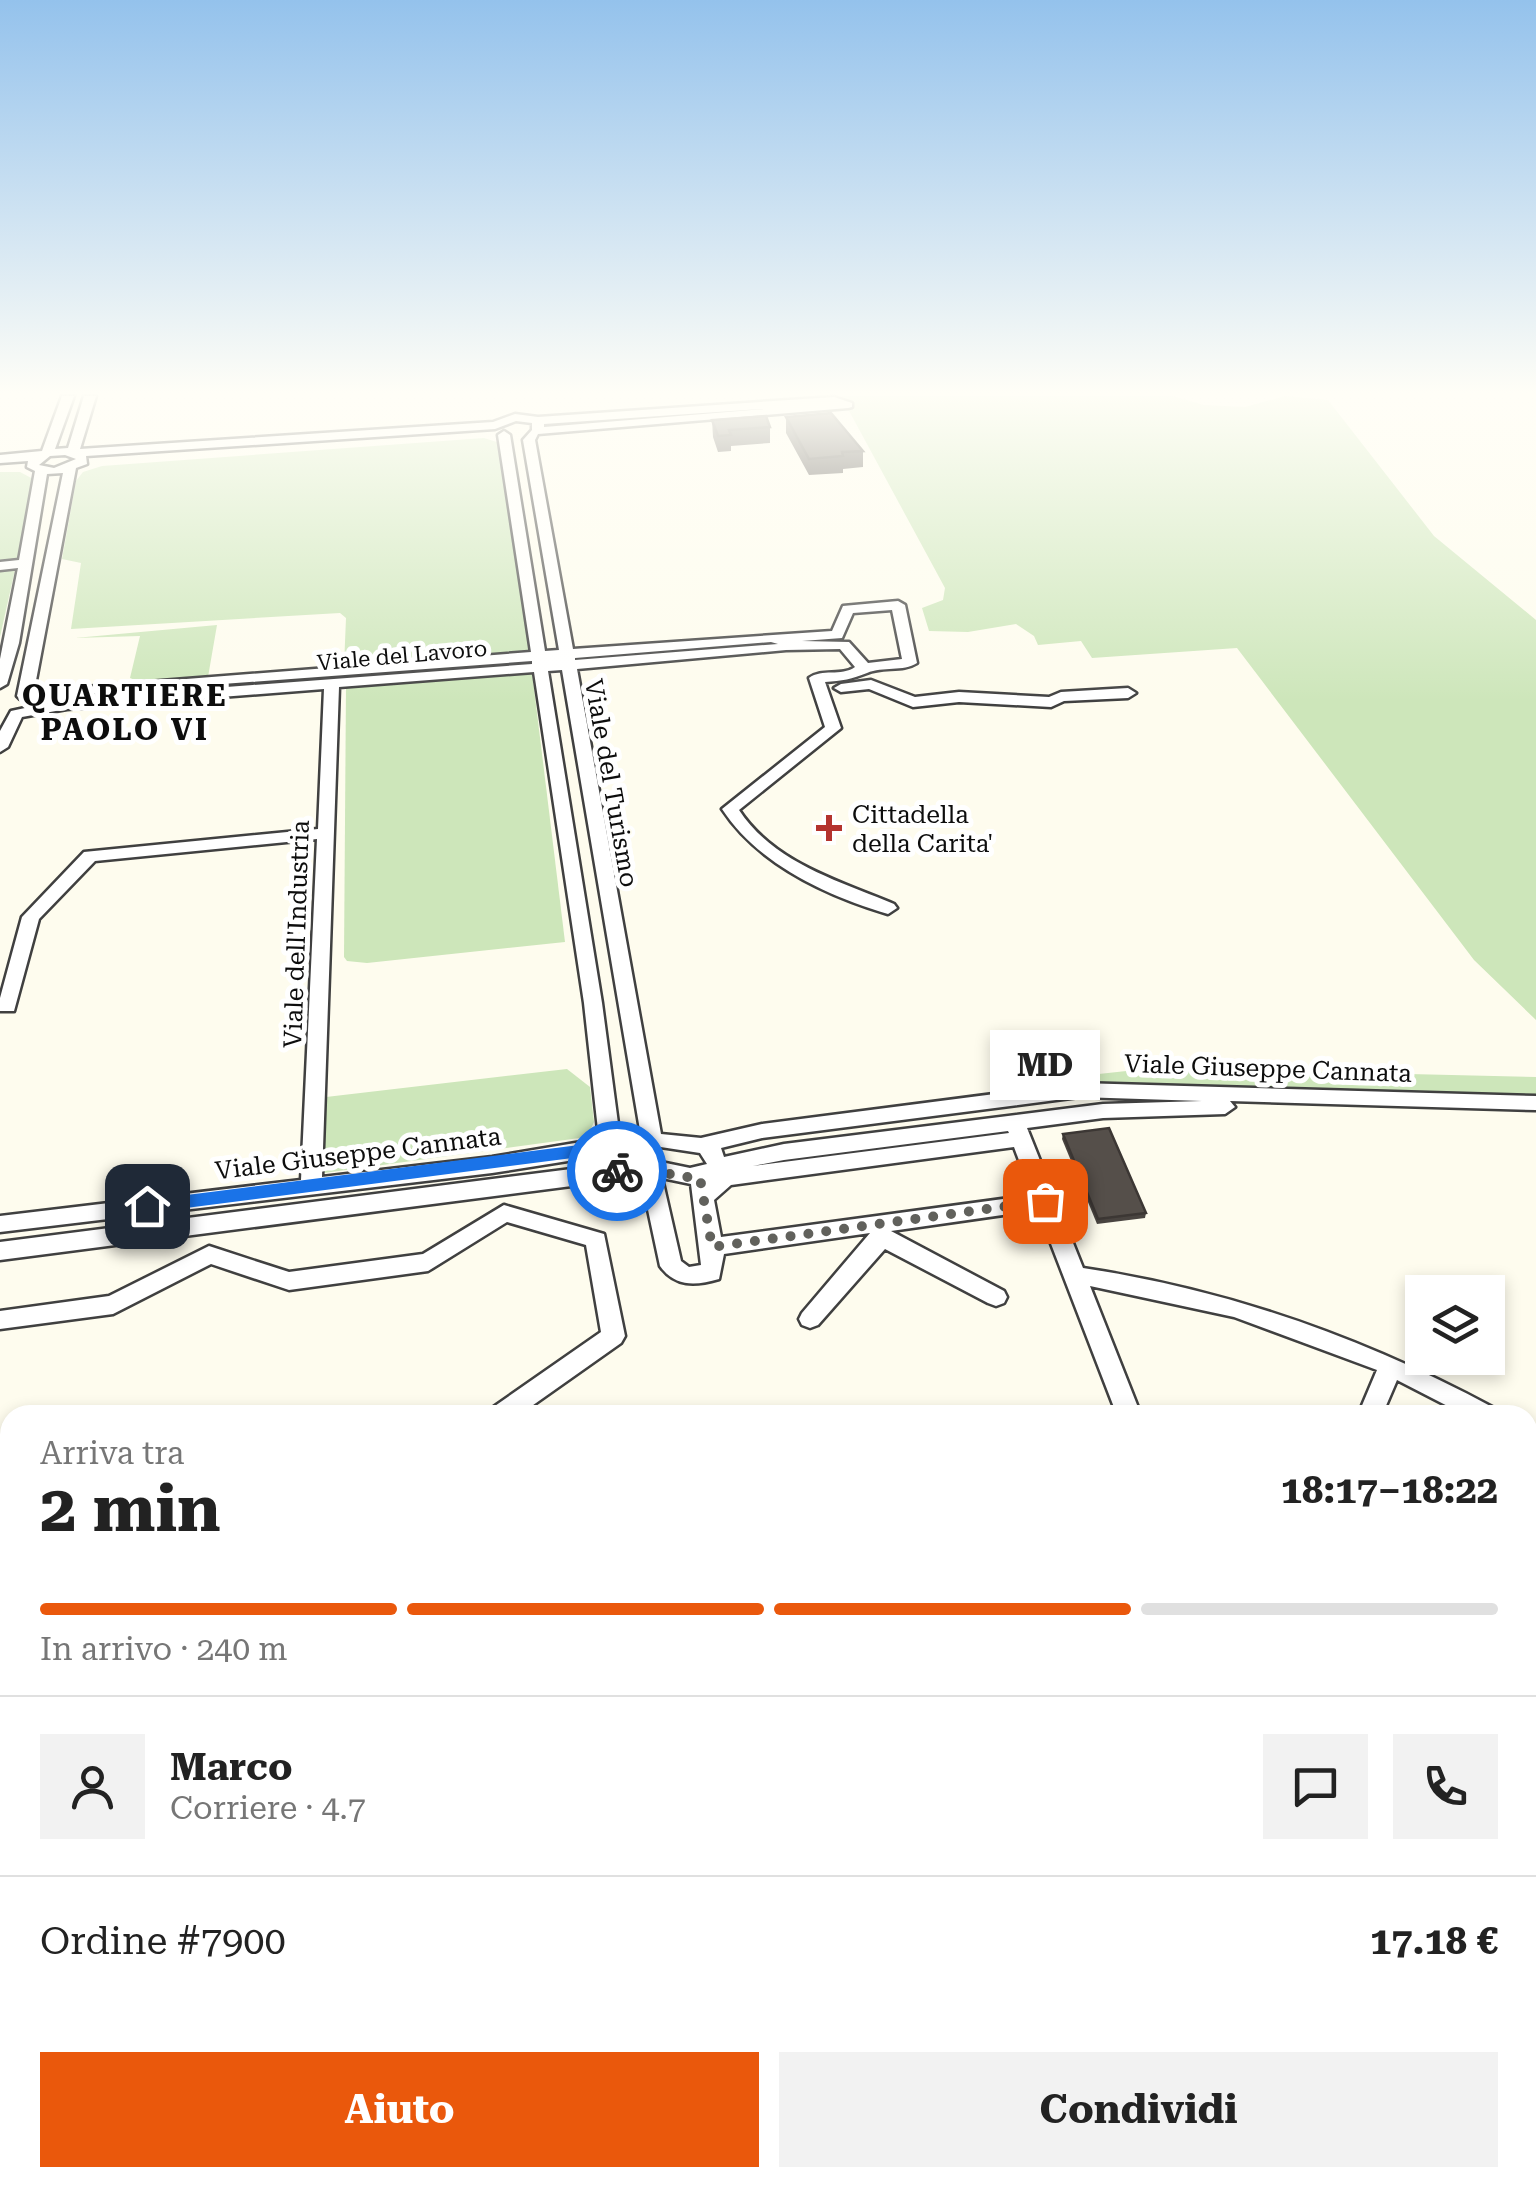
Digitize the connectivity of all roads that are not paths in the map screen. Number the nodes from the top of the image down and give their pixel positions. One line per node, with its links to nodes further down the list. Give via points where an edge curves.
1 (37, 498): 6 (street)
2 (65, 498): 5 (street)
3 (512, 498): 13 (street, Viale del Turismo)
4 (539, 498): 12 (street, Viale del Turismo)
5 (53, 552): 6 (street); 8 (street)
6 (23, 565): 7 (street); 8 (street); 10 (street)
7 (0, 566)
8 (49, 573): 20 (street)
9 (840, 640): 12 (street, Viale del Lavoro); 14 (street); 14 (street, via 848,609 898,606 910,663)
10 (12, 643): 11 (street); 16 (street)
11 (0, 656)
12 (565, 659): 13 (street, Viale del Lavoro); 23 (street, Viale del Turismo)
13 (540, 661): 15 (street, Viale del Lavoro); 20 (street, Viale del Lavoro); 24 (street, Viale del Turismo)
14 (864, 668): 17 (street, via 852,676 816,678)
15 (332, 683): 21 (street, Viale del Lavoro, via 67,704); 25 (street, Viale dell'Industria)
16 (0, 684)
17 (821, 691): 18 (street, via 872,684 913,702 1051,702); 26 (street, via 834,728 730,809 738,825 787,862)
18 (1128, 693)
19 (0, 694): 20 (street, Viale del Lavoro)
20 (25, 696): 21 (street, via 28,704)
21 (11, 715): 22 (street)
22 (0, 747)
23 (592, 809): 24 (street); 29 (street, Viale del Turismo)
24 (562, 811): 30 (street, Viale del Turismo)
25 (326, 833): 28 (street, via 90,856 31,918); 41 (street, Viale dell'Industria)
26 (888, 908)
27 (0, 949): 28 (street)
28 (14, 959): 31 (street)
29 (625, 1000): 30 (street); 35 (street, Viale del Turismo)
30 (593, 1003): 36 (street, Viale del Turismo)
31 (8, 1007)
32 (1536, 1103): 37 (street, Viale Giuseppe Cannata, via 1078,1090 762,1131)
33 (1536, 1114): 34 (street, Viale Giuseppe Cannata, via 1160,1107)
34 (1018, 1131): 40 (street, Viale Giuseppe Cannata); 40 (street, Viale Giuseppe Cannata, via 784,1152); 43 (street)
35 (652, 1141): 36 (street, Viale Giuseppe Cannata, via 628,1137); 37 (street, Viale Giuseppe Cannata)
36 (607, 1145): 39 (street, via 602,1160); 41 (street, Viale Giuseppe Cannata)
37 (703, 1145): 40 (street, via 716,1156)
38 (650, 1169): 39 (street, Viale Giuseppe Cannata); 40 (street, Viale Giuseppe Cannata); 48 (street, via 671,1266 685,1276 711,1273)
39 (616, 1171): 42 (street, Viale Giuseppe Cannata)
40 (706, 1181): 48 (street)
41 (311, 1186): 45 (street, Viale Giuseppe Cannata)
42 (500, 1187): 44 (street); 46 (street, Viale Giuseppe Cannata)
43 (1045, 1201): 47 (street); 51 (street)
44 (504, 1214): 50 (street, via 428,1262 289,1282); 56 (street, via 596,1240 614,1336)
45 (0, 1224)
46 (211, 1224): 49 (street, Viale Giuseppe Cannata); 50 (street)
47 (880, 1231): 48 (street); 52 (street); 54 (street)
48 (712, 1247)
49 (0, 1251)
50 (209, 1255): 53 (street, via 113,1305)
51 (1074, 1276): 55 (street, via 1148,1284); 57 (street)
52 (996, 1297)
53 (0, 1320)
54 (810, 1320)
55 (1391, 1365): 58 (street); 59 (street)
56 (514, 1405)
57 (1125, 1405)
58 (1374, 1405)
59 (1467, 1405)

